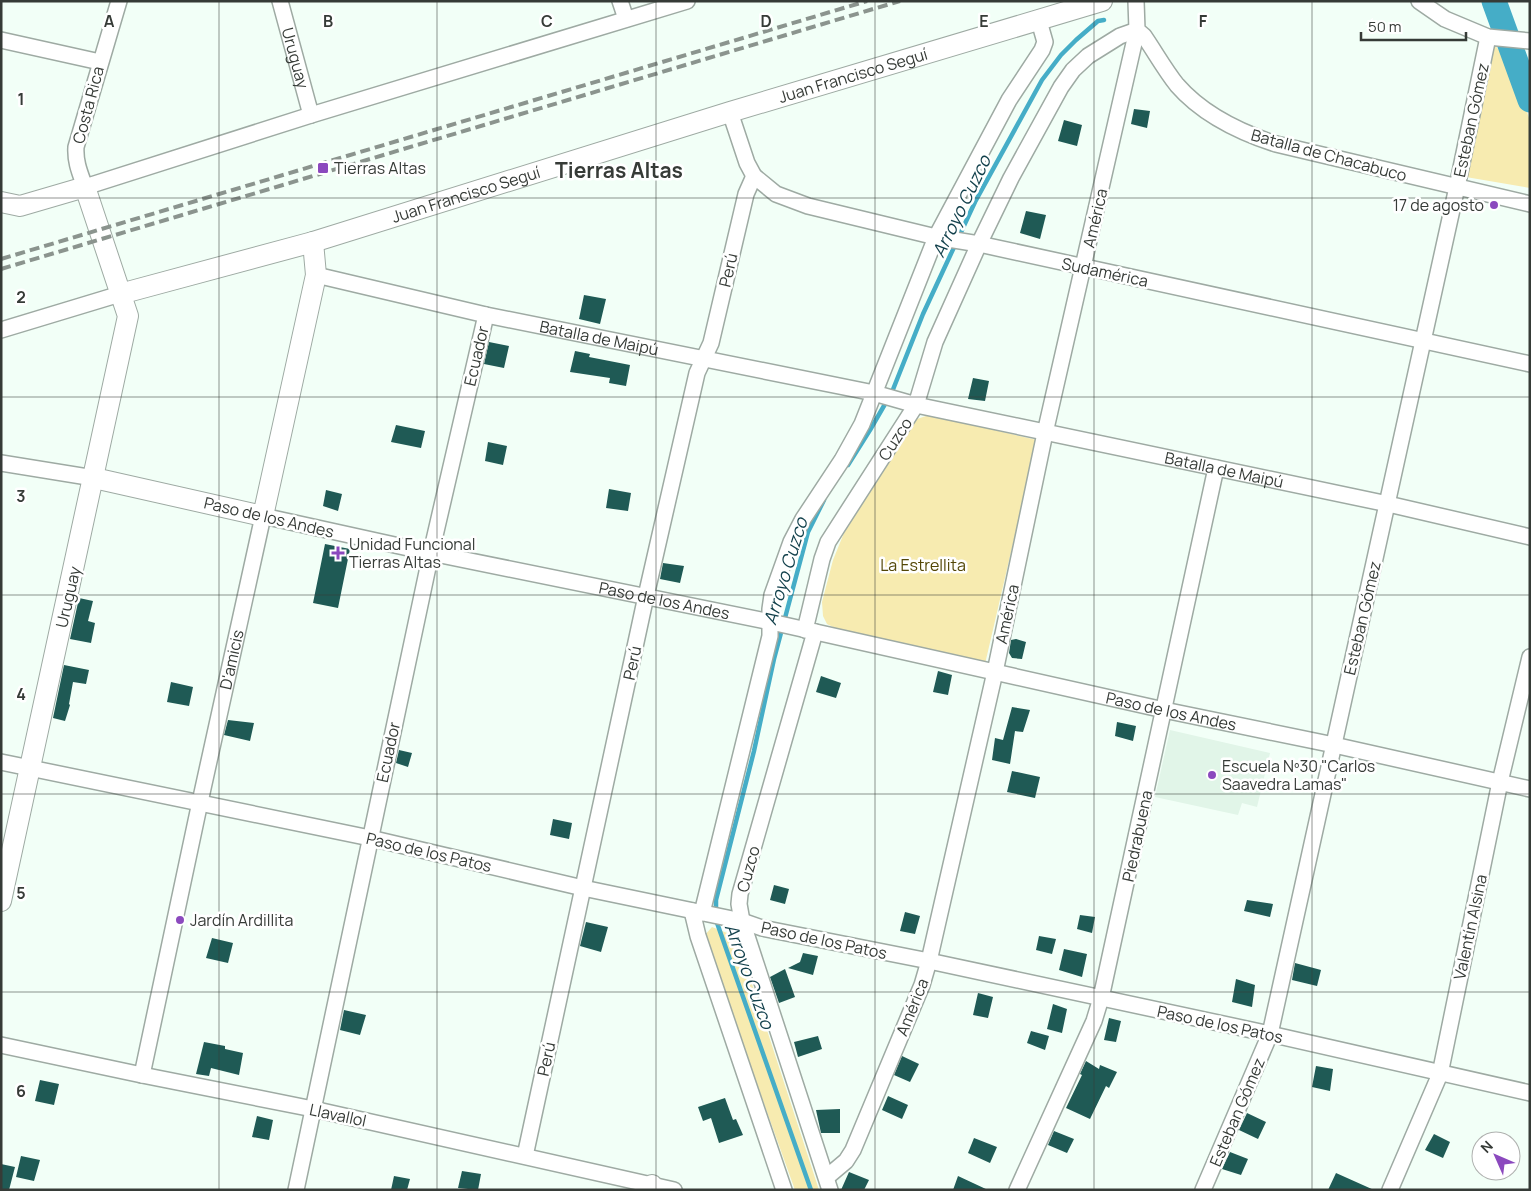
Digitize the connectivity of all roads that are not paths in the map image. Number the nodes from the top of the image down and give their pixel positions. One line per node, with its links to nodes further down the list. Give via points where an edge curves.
1 (119, 1): 14 (street, Costa Rica)
2 (280, 1): 16 (street, Uruguay)
3 (620, 1): 8 (street)
4 (688, 1): 8 (street)
5 (1102, 1): 9 (street, Juan Francisco Seguí)
6 (1136, 1): 10 (street)
7 (1419, 1): 11 (street, via 1445,19)
8 (626, 19): 16 (street)
9 (1039, 21): 15 (street, Juan Francisco Seguí); 22 (street, via 1045,42 1042,50 1010,100)
10 (1137, 30): 19 (street, Batalla de Chacabuco, via 1176,84 1231,127 1276,144); 24 (street, Cuzco, via 1120,36 1088,56 1073,70); 25 (street, América)
11 (1494, 37): 13 (street); 19 (street, Esteban Gómez)
12 (1, 40): 14 (street)
13 (1528, 41)
14 (100, 62): 18 (street, Costa Rica, via 76,147 75,157)
15 (730, 112): 17 (street, Sudamérica); 23 (street, Juan Francisco Seguí)
16 (310, 115): 18 (street)
17 (754, 176): 22 (street, Sudamérica, via 776,194 808,206); 31 (street, Perú, via 746,194 711,343)
18 (85, 187): 21 (street); 27 (street, Costa Rica)
19 (1458, 187): 20 (street, Batalla de Chacabuco); 30 (street, Esteban Gómez)
20 (1530, 204)
21 (7, 206)
22 (940, 237): 24 (street, Sudamérica); 33 (street)
23 (313, 242): 26 (street, D'amicis); 27 (street, Juan Francisco Seguí)
24 (974, 243): 25 (street, Sudamérica); 34 (street, Cuzco)
25 (1084, 268): 30 (street, Sudamérica); 35 (street, América)
26 (316, 275): 28 (street, Batalla de Maipú); 40 (street, D'amicis)
27 (120, 294): 29 (street, Juan Francisco Seguí); 38 (street, Uruguay, via 128,316)
28 (486, 315): 31 (street, Batalla de Maipú); 42 (street, Ecuador)
29 (1, 330)
30 (1423, 341): 32 (street, Sudamérica); 39 (street, Esteban Gómez)
31 (704, 358): 33 (street, Batalla de Maipú); 43 (street, Perú)
32 (1530, 364)
33 (878, 394): 34 (street, Batalla de Maipú); 44 (street, via 791,542 772,595 770,609)
34 (916, 405): 35 (street, Batalla de Maipú); 45 (street, Cuzco, via 828,542 822,559)
35 (1045, 432): 37 (street, Batalla de Maipú); 47 (street, América)
36 (1, 463): 38 (street, Paso de los Andes)
37 (1216, 468): 39 (street, Batalla de Maipú); 48 (street, Piedrabuena)
38 (94, 478): 40 (street, Paso de los Andes); 51 (street, Uruguay)
39 (1388, 504): 41 (street, Batalla de Maipú); 49 (street, Esteban Gómez)
40 (263, 516): 42 (street, Paso de los Andes); 54 (street, D'amicis)
41 (1530, 537)
42 (431, 553): 43 (street, Paso de los Andes); 55 (street, Ecuador)
43 (646, 596): 44 (street, Paso de los Andes); 56 (street, Perú)
44 (779, 625): 45 (street, Paso de los Andes); 58 (street, via 770,636)
45 (810, 631): 47 (street, Paso de los Andes); 59 (street, Cuzco, via 740,894)
46 (1530, 657): 52 (street, Valentín Alsina)
47 (996, 672): 48 (street, Paso de los Andes); 60 (street, América)
48 (1164, 710): 49 (street, Paso de los Andes); 61 (street, Piedrabuena)
49 (1334, 745): 52 (street, Paso de los Andes); 62 (street, Esteban Gómez)
50 (1, 762): 51 (street, Paso de los Patos)
51 (30, 768): 54 (street, Paso de los Patos); 57 (street, Uruguay)
52 (1500, 782): 53 (street, Paso de los Andes); 64 (street, Valentín Alsina)
53 (1530, 788)
54 (200, 802): 55 (street, Paso de los Patos); 65 (street, D'amicis)
55 (370, 838): 56 (street, Paso de los Patos); 67 (street, Ecuador)
56 (583, 888): 58 (street, Paso de los Patos); 68 (street, Perú)
57 (1, 901)
58 (701, 913): 59 (street, Paso de los Patos); 73 (street, via 698,936)
59 (742, 921): 60 (street, Paso de los Patos, via 762,928); 69 (street, Cuzco)
60 (929, 961): 61 (street, Paso de los Patos); 69 (street, América, via 853,1150)
61 (1101, 998): 62 (street, Paso de los Patos); 74 (street, Piedrabuena, via 1094,1021)
62 (1270, 1034): 64 (street, Paso de los Patos); 75 (street, Esteban Gómez)
63 (1, 1045): 65 (street, Llavallol)
64 (1440, 1074): 66 (street, Paso de los Patos); 76 (street, Valentín Alsina)
65 (142, 1075): 67 (street, Llavallol)
66 (1530, 1093)
67 (313, 1109): 68 (street, Llavallol); 71 (street, Ecuador)
68 (525, 1156): 70 (street, Llavallol)
69 (829, 1183)
70 (651, 1187): 72 (street, Llavallol)
71 (296, 1190)
72 (674, 1190)
73 (784, 1190)
74 (1018, 1190)
75 (1203, 1190)
76 (1390, 1190)

